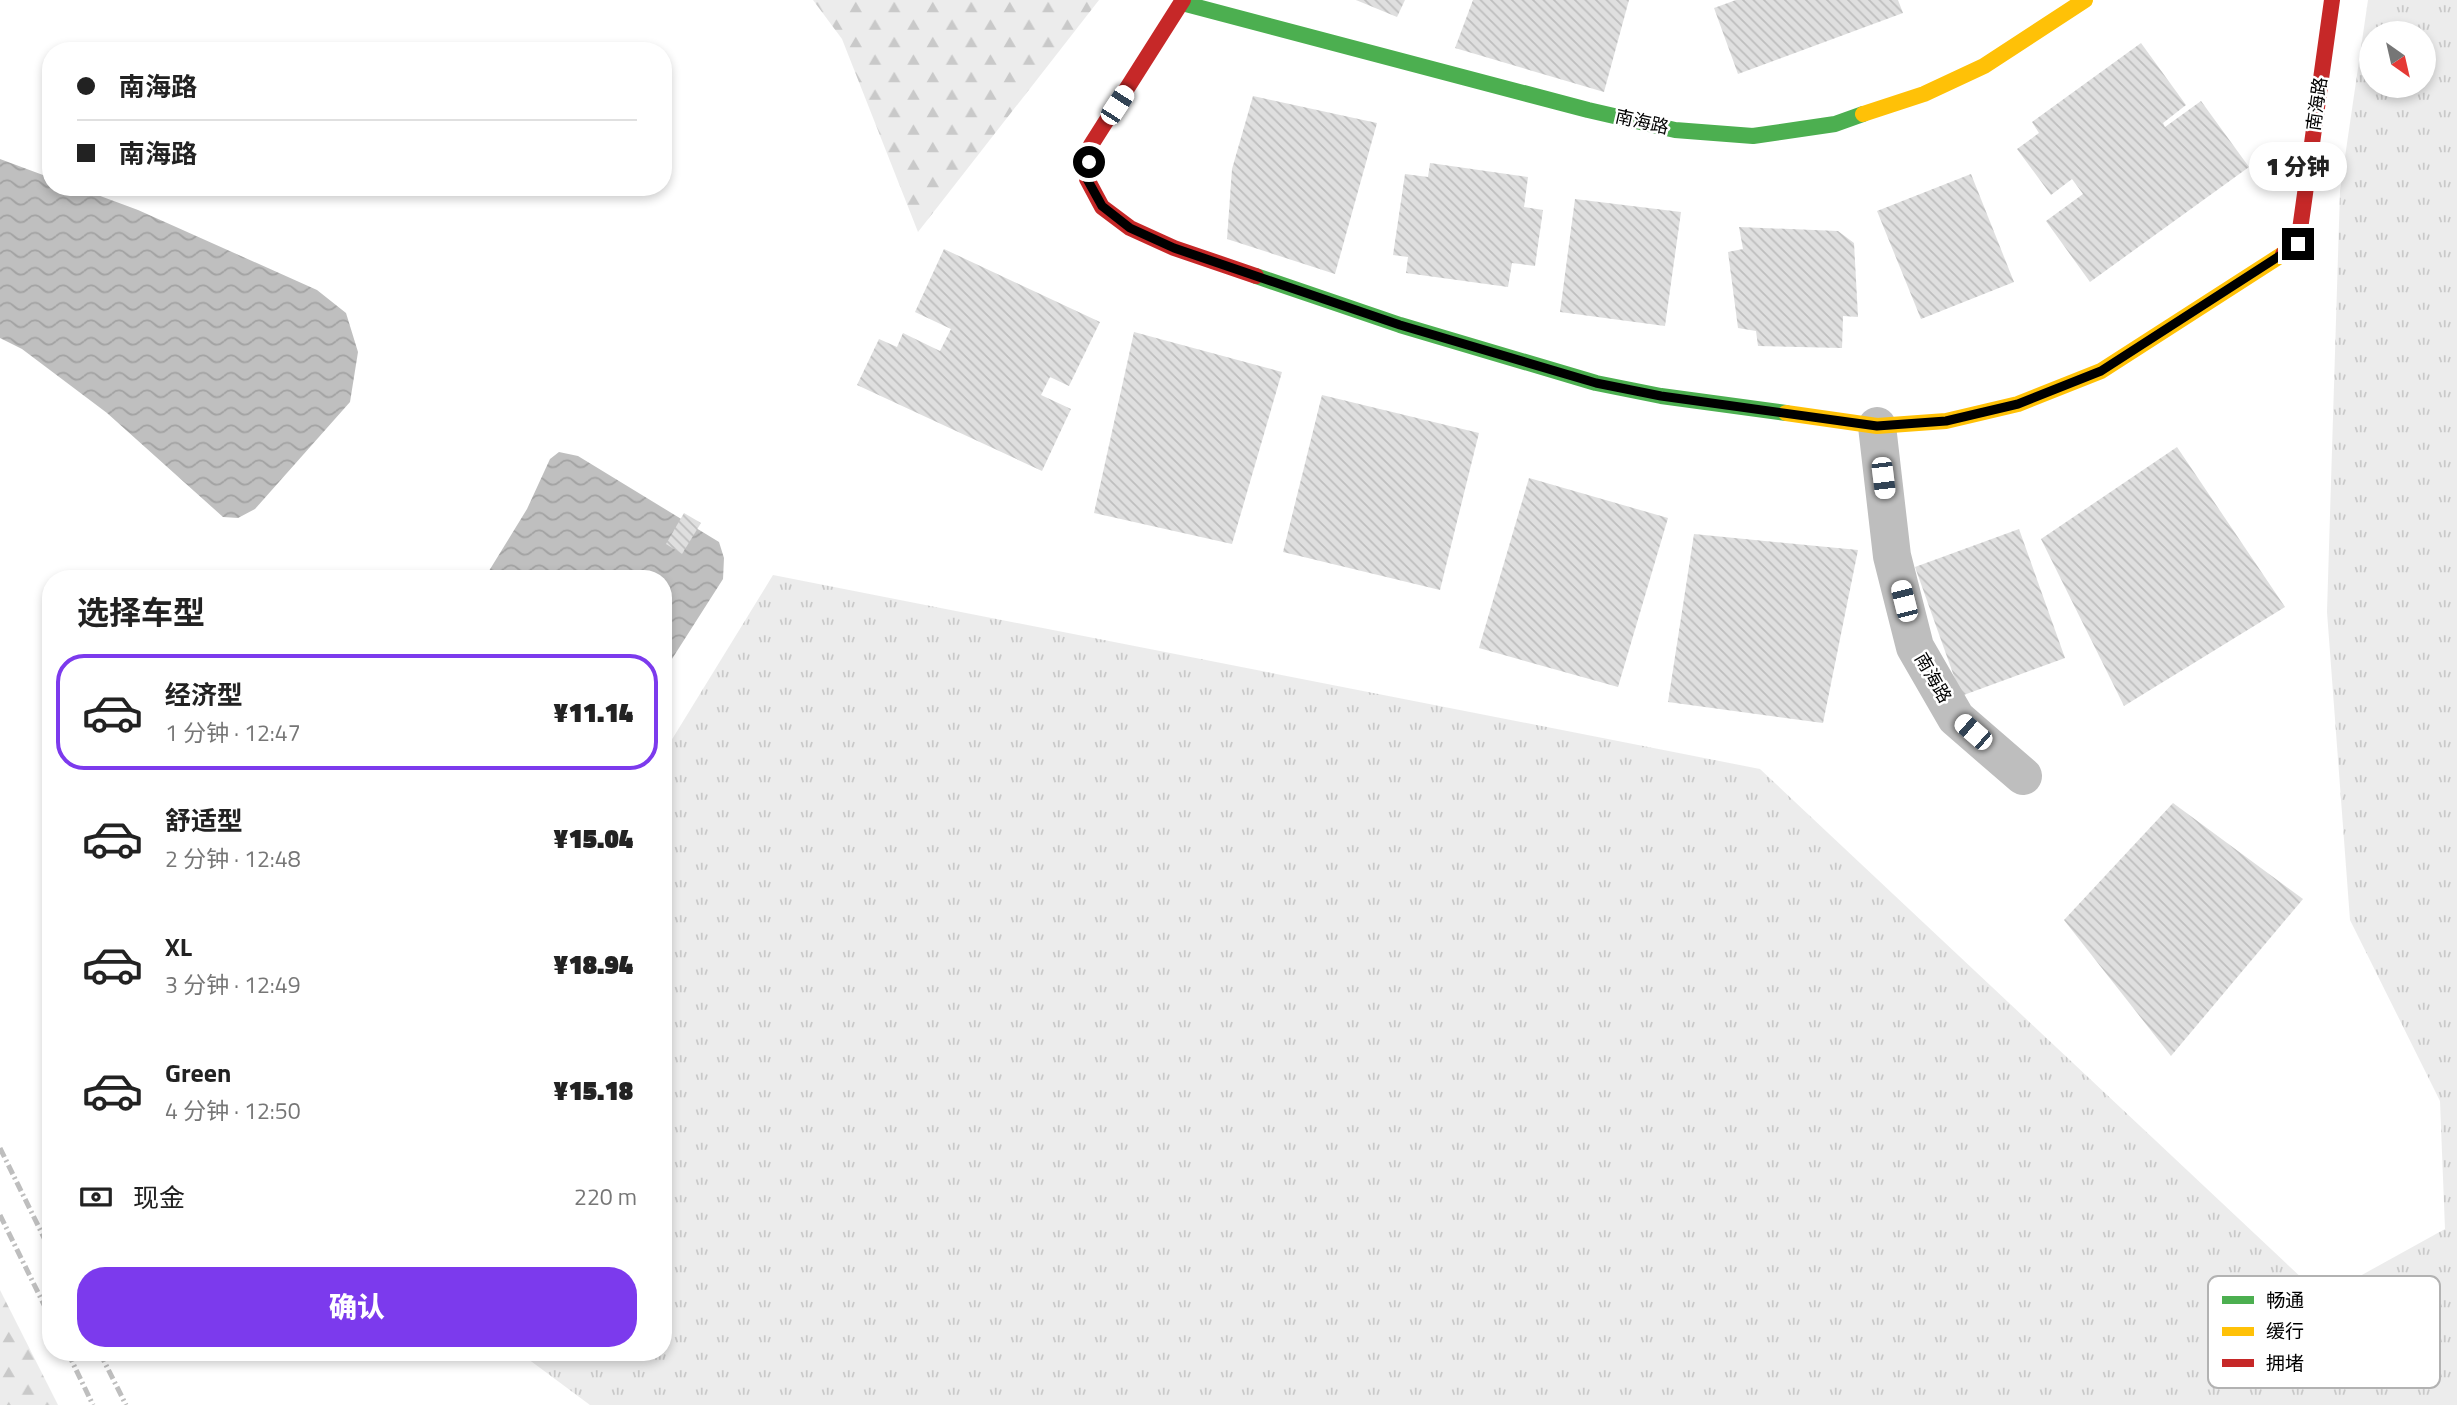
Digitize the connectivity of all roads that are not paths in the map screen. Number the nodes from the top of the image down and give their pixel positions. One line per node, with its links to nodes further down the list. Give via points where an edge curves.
1 (2085, 0): 3 (street, 南海路, via 1984,66 1924,94 1835,124 1753,136 1662,127)
2 (2332, 0): 4 (street, 南海路, via 2298,244 2101,371 2018,404 1946,421)
3 (1182, 1): 4 (street, 南海路, via 1091,145 1087,179 1102,206 1130,228 1174,248 1400,325 1596,383)
4 (1877, 426): 5 (street, 南海路, via 1892,556 1915,647 1956,718)
5 (2022, 776)

